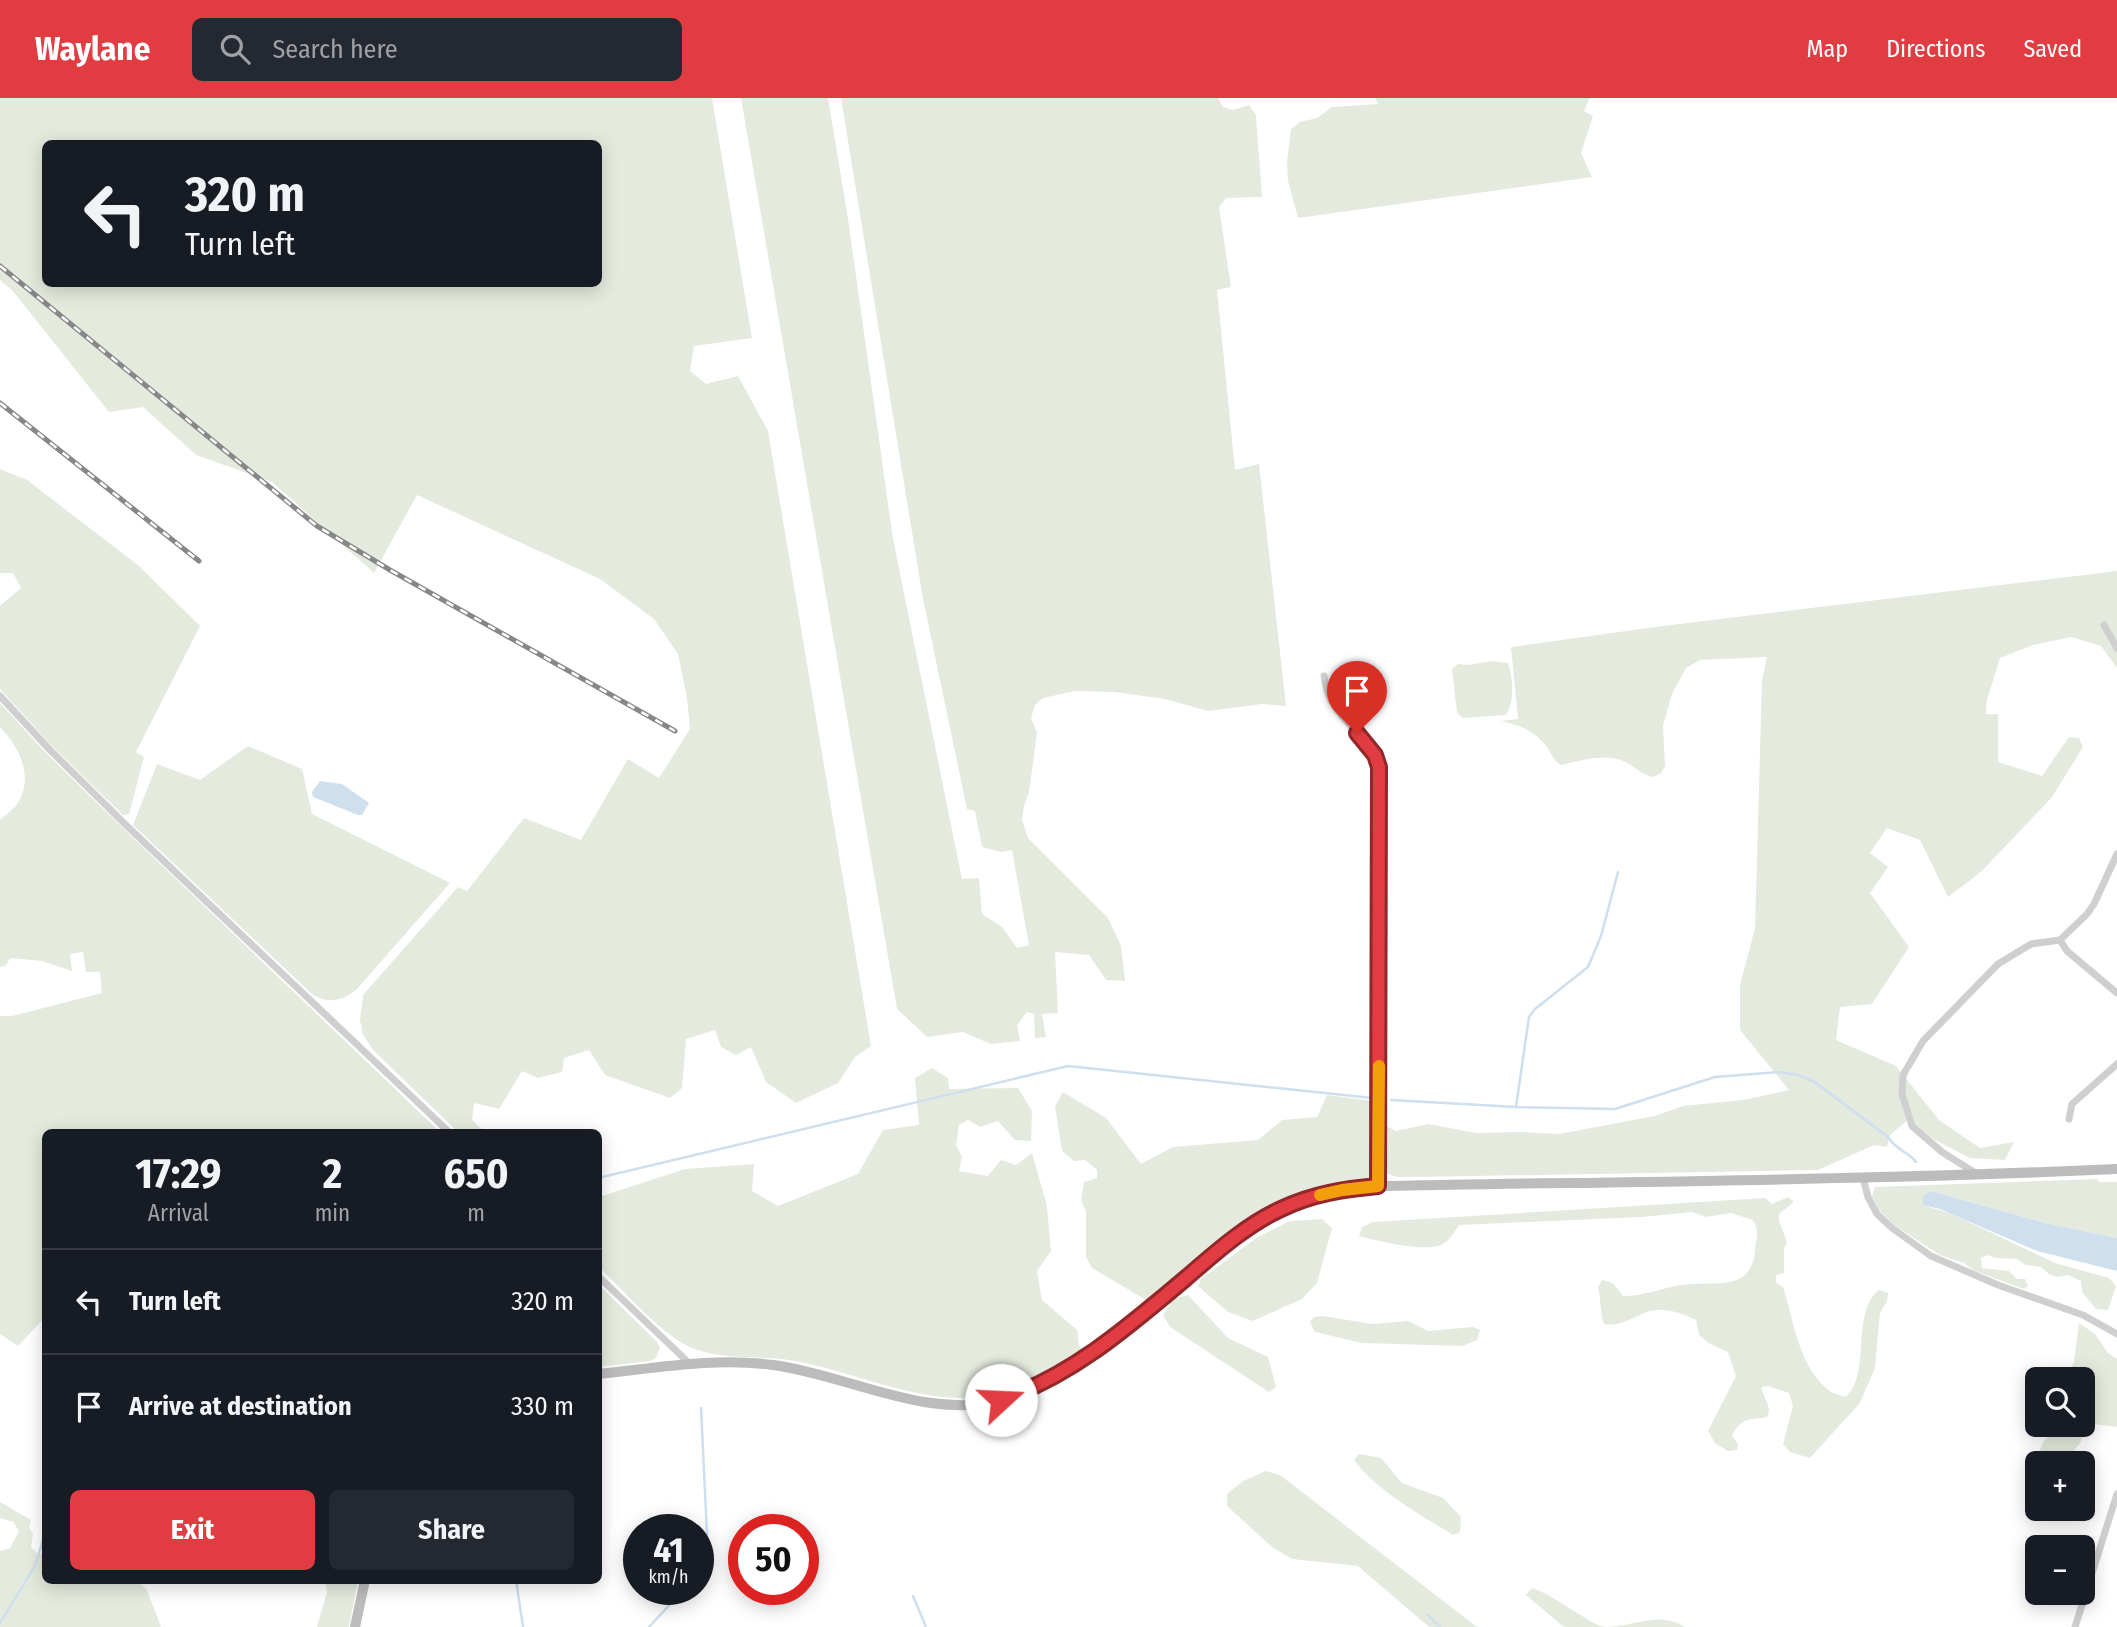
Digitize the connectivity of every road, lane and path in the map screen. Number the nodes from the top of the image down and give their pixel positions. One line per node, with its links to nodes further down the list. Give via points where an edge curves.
1 (2104, 625): 2 (street)
2 (2117, 648)
3 (1324, 676): 14 (street, via 1332,705 1378,762)
4 (0, 696): 10 (street, via 108,808)
5 (2117, 854): 6 (street, via 2094,904)
6 (2060, 940): 7 (street, via 2073,957); 12 (street, via 2031,944 1998,964 1923,1041 1903,1075 1902,1094 1912,1126)
7 (2117, 993)
8 (2117, 1064): 9 (street, via 2072,1104)
9 (2069, 1119)
10 (446, 1129)
11 (2117, 1169): 12 (main road)
12 (1978, 1175): 13 (main road)
13 (1863, 1178): 14 (main road); 16 (street, via 1877,1214 1931,1256 2070,1310)
14 (1378, 1186): 17 (main road, via 1310,1197 1279,1210 1223,1247 1087,1357 1039,1386 1001,1400 938,1404 771,1364)
15 (602, 1280): 17 (street)
16 (2117, 1334)
17 (690, 1364): 18 (main road)
18 (602, 1374)
19 (2117, 1494): 22 (street)
20 (364, 1584): 21 (main road)
21 (355, 1627)
22 (2075, 1627)

